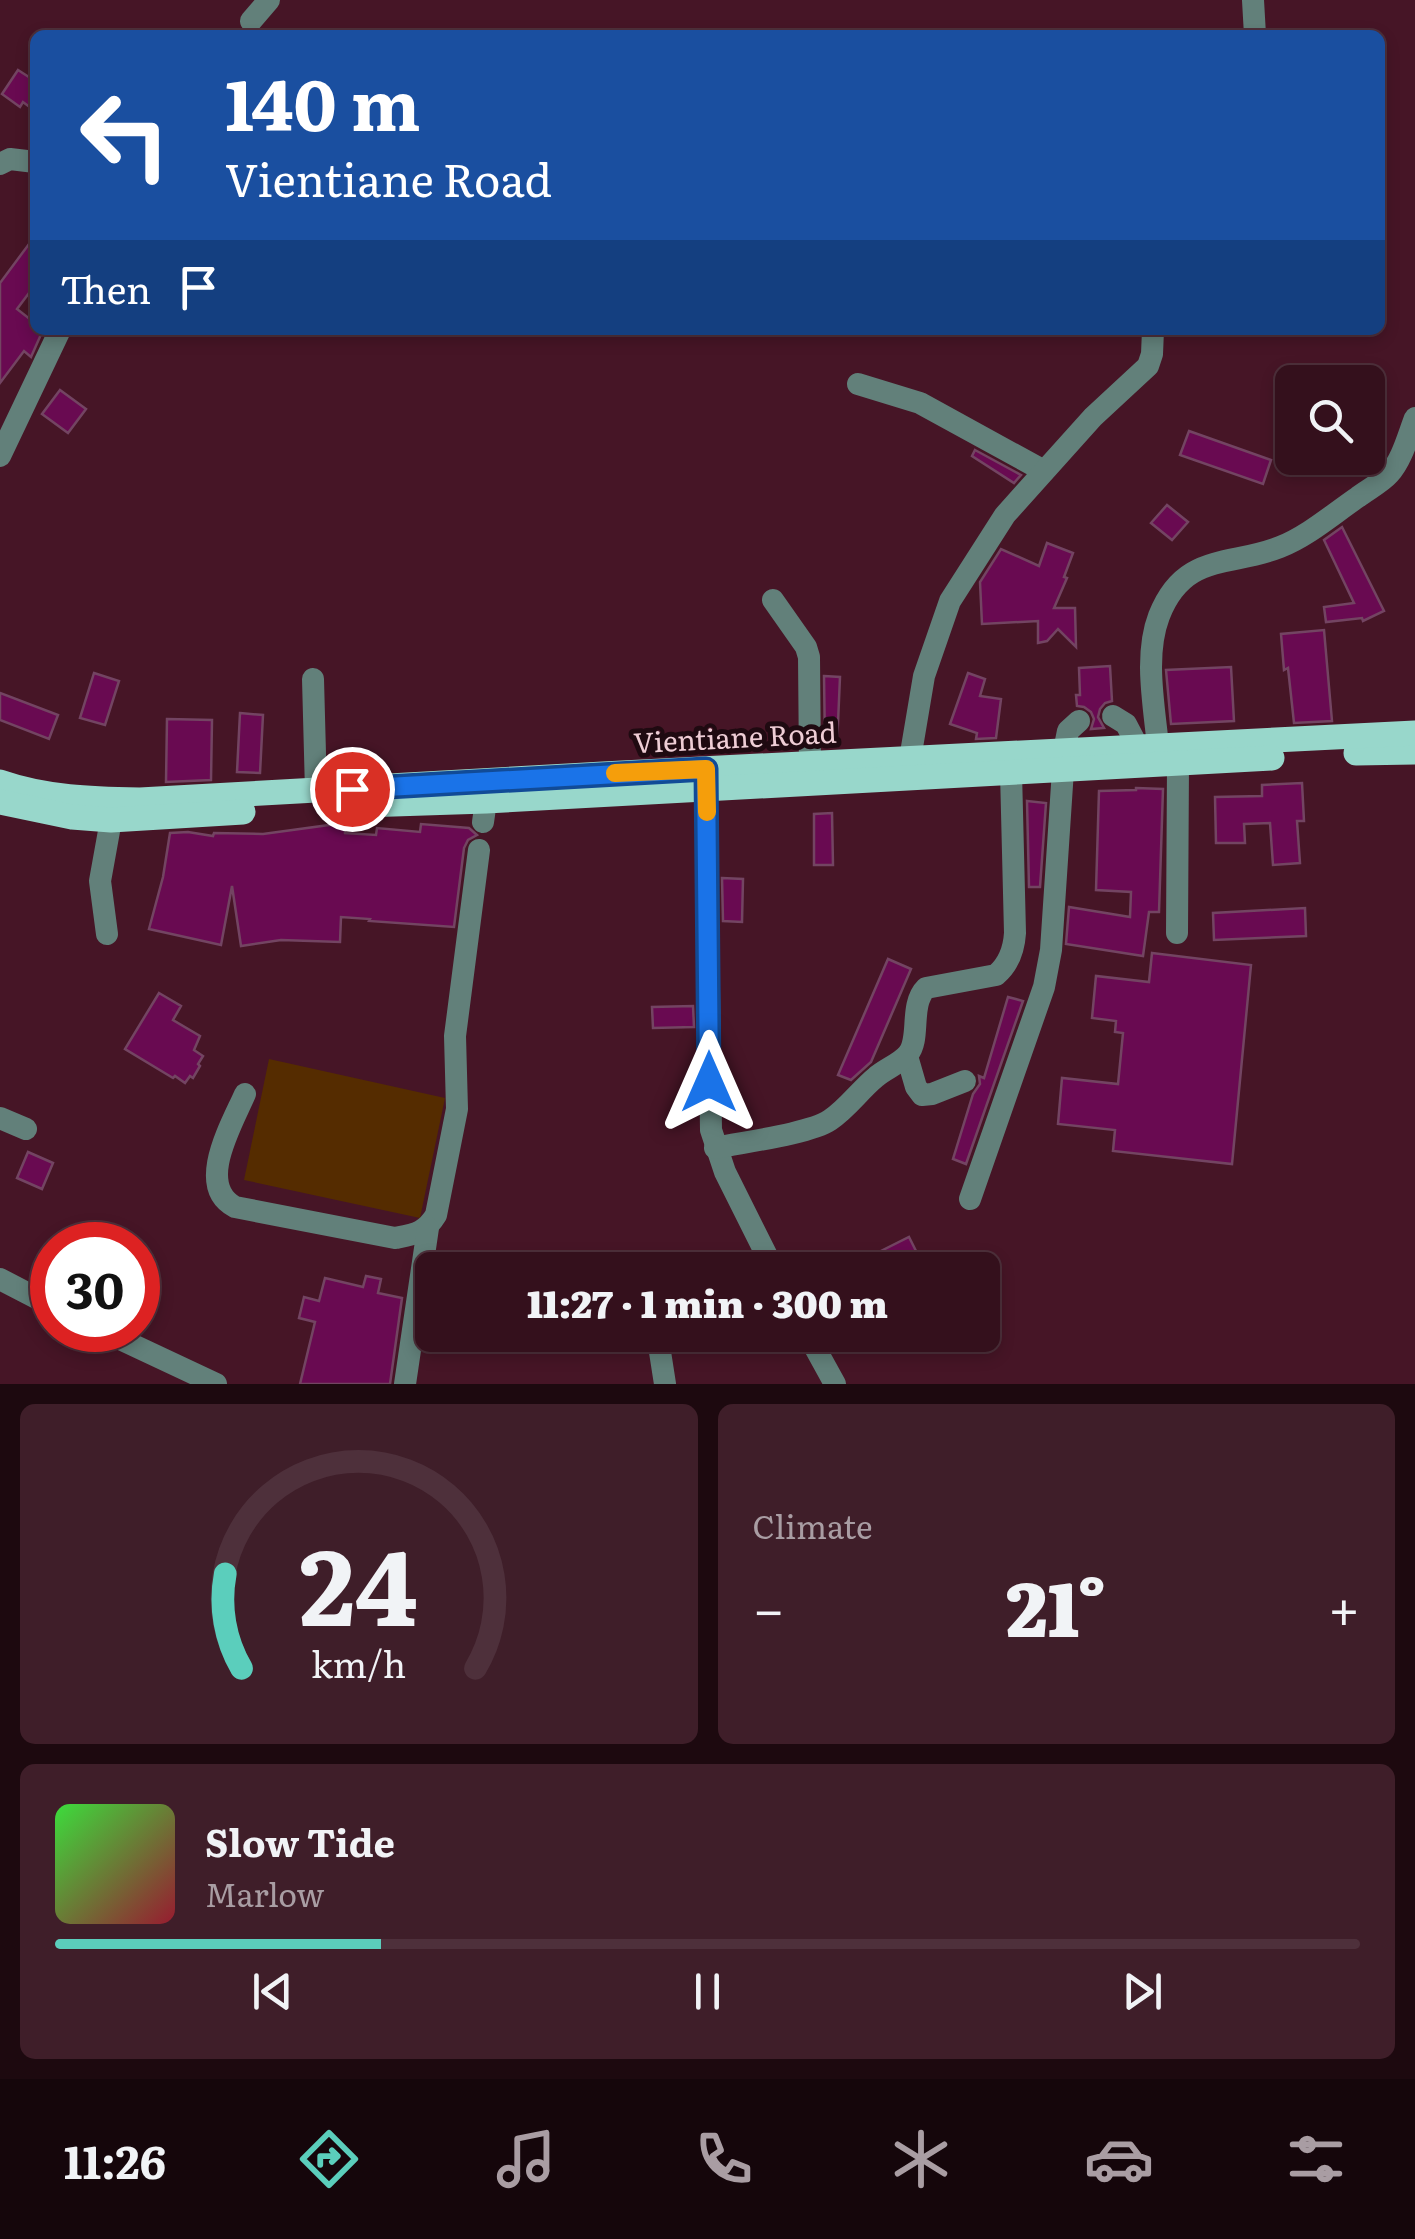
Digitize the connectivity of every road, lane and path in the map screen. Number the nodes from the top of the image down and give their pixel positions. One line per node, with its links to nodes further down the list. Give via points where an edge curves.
1 (270, 0): 3 (street)
2 (1252, 0): 4 (street)
3 (252, 21)
4 (1255, 30)
5 (30, 161): 6 (street)
6 (0, 164)
7 (58, 335): 11 (street)
8 (1153, 335): 12 (street, via 1148,366)
9 (858, 384): 12 (street, via 920,402)
10 (1415, 418): 18 (street, via 1398,459 1370,488 1278,548 1207,564 1169,597 1153,646)
11 (0, 456)
12 (1044, 471): 20 (street, via 1006,515 950,601 924,676)
13 (772, 600): 22 (street, via 806,647)
14 (314, 679): 27 (street)
15 (1114, 716): 18 (street)
16 (1078, 721): 21 (street, via 1068,731)
17 (1415, 734): 18 (main road, Vientiane Road)
18 (1148, 746): 21 (main road, Vientiane Road)
19 (1415, 752): 23 (main road)
20 (910, 759): 21 (main road, Vientiane Road); 22 (main road, Vientiane Road)
21 (1063, 760): 23 (main road); 24 (main road); 39 (street, via 1052,950)
22 (810, 764): 25 (main road, Vientiane Road)
23 (1178, 764): 31 (street)
24 (1011, 772): 25 (main road); 33 (street, via 1010,956 996,975 926,988)
25 (706, 779): 27 (main road, Vientiane Road); 29 (main road, via 484,811 316,807); 38 (street, via 710,1118)
26 (0, 782): 27 (main road, Vientiane Road, via 66,798)
27 (316, 791)
28 (0, 802): 29 (main road)
29 (111, 820): 32 (street, via 100,881)
30 (479, 850): 40 (street, via 456,1036 458,1109)
31 (1177, 933)
32 (106, 934)
33 (907, 1056): 34 (street, via 922,1095); 38 (street, via 831,1120)
34 (965, 1080)
35 (245, 1094): 40 (street, via 220,1152 216,1180 226,1202 395,1238)
36 (0, 1118): 37 (street)
37 (26, 1128)
38 (716, 1148): 41 (street)
39 (970, 1199)
40 (428, 1228): 48 (street)
41 (765, 1252)
42 (0, 1279): 43 (street)
43 (30, 1295)
44 (148, 1352): 47 (street)
45 (660, 1352): 49 (street)
46 (817, 1352): 50 (street)
47 (216, 1384)
48 (405, 1384)
49 (665, 1384)
50 (835, 1384)

